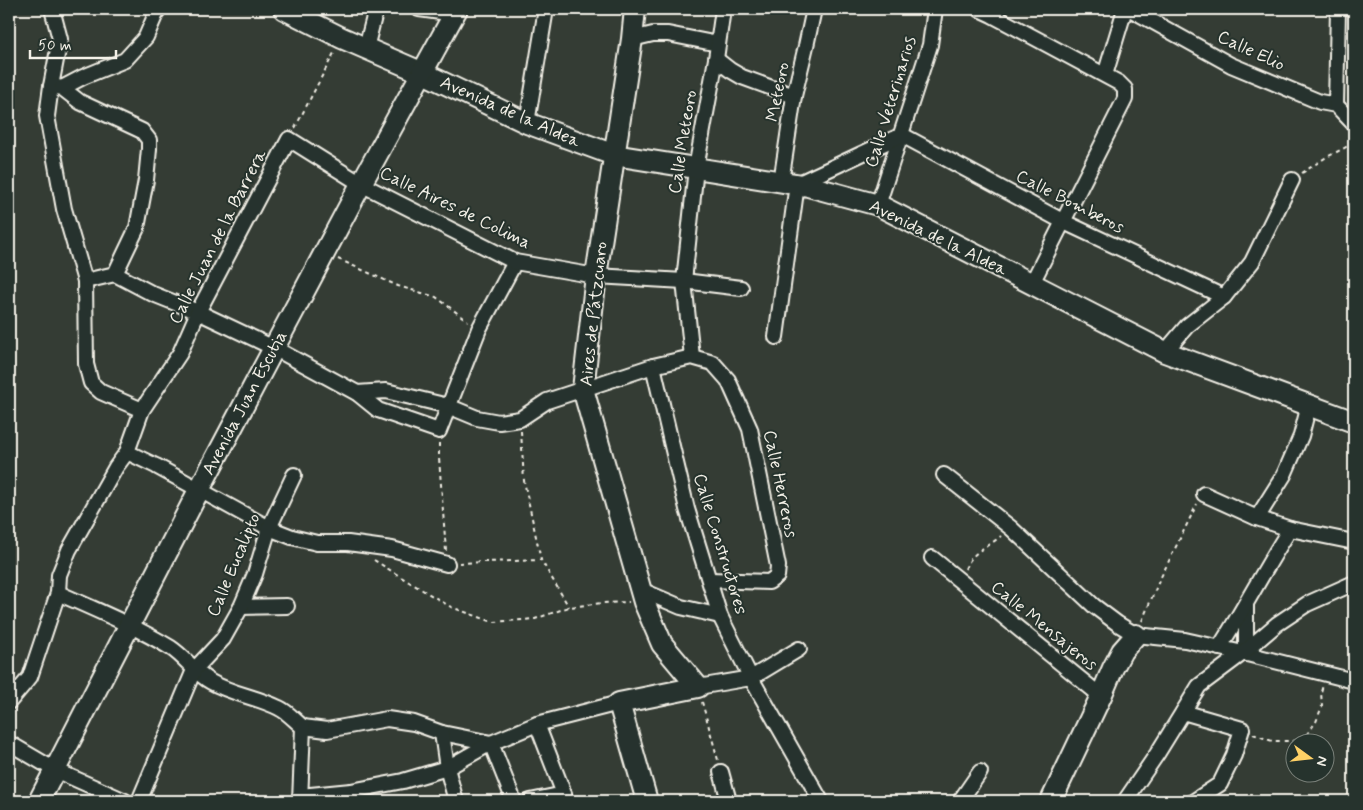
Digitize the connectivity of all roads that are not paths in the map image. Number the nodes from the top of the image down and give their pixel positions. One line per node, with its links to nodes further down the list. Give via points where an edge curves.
1 (52, 9): 22 (street, via 60,39)
2 (158, 9): 22 (street, via 146,37 125,60)
3 (284, 9): 18 (street, Avenida de la Aldea)
4 (419, 9): 15 (street)
5 (546, 9): 25 (street)
6 (635, 9): 16 (street, Aires de Pátzcuaro)
7 (723, 9): 17 (street, Calle Meteoro)
8 (935, 9): 27 (street, Calle Veterinarios, via 930,44)
9 (979, 9): 21 (street)
10 (1125, 9): 21 (street)
11 (1130, 9): 24 (street, Calle Elio, via 1231,65)
12 (1338, 9): 24 (street)
13 (377, 10): 18 (street)
14 (809, 10): 23 (street, Meteoro, via 806,46)
15 (456, 11): 20 (street, Avenida Juan Escutia)
16 (632, 39): 17 (street, via 668,34); 29 (street, Aires de Pátzcuaro)
17 (718, 44): 19 (street, Calle Meteoro)
18 (366, 48): 20 (street, Avenida de la Aldea)
19 (716, 59): 23 (street, via 742,77); 30 (street, Calle Meteoro)
20 (423, 73): 25 (street, Avenida de la Aldea); 33 (street, Avenida Juan Escutia)
21 (1105, 75): 35 (street, via 1125,89 1125,99)
22 (56, 87): 37 (street, via 142,131 149,140 137,228); 39 (street, via 47,116 64,209)
23 (794, 96): 32 (street, Meteoro)
24 (1336, 106): 26 (street, Calle Elio)
25 (527, 123): 29 (street, Avenida de la Aldea)
26 (1354, 124)
27 (902, 135): 32 (street); 34 (street, Calle Veterinarios); 35 (street, Calle Bomberos)
28 (289, 139): 33 (street, Calle Aires de Colima); 44 (street, Calle Juan de la Barrera)
29 (614, 155): 30 (street, Avenida de la Aldea); 38 (street, Aires de Pátzcuaro)
30 (696, 168): 32 (street, Avenida de la Aldea); 40 (street, Calle Meteoro)
31 (1292, 180): 43 (street, via 1252,262)
32 (789, 183): 34 (street, Avenida de la Aldea); 45 (street, Meteoro)
33 (361, 184): 36 (street, Calle Aires de Colima); 46 (street, Avenida Juan Escutia)
34 (878, 205): 41 (street, Avenida de la Aldea)
35 (1064, 222): 41 (street); 43 (street, Calle Bomberos)
36 (515, 262): 38 (street, Calle Aires de Colima); 53 (street, via 479,329)
37 (115, 274): 39 (street); 44 (street)
38 (596, 276): 40 (street, Calle Aires de Colima); 50 (street, Aires de Pátzcuaro)
39 (85, 281): 54 (street, via 86,364 91,383 101,392)
40 (684, 281): 42 (street, Calle Aires de Colima); 48 (street, Calle Meteoro)
41 (1032, 283): 47 (street, Avenida de la Aldea)
42 (741, 288)
43 (1224, 296): 47 (street, via 1187,326)
44 (198, 312): 46 (street); 54 (street, Calle Juan de la Barrera, via 180,354)
45 (776, 337)
46 (274, 348): 51 (street); 59 (street, Avenida Juan Escutia)
47 (1165, 352): 52 (street, Avenida de la Aldea)
48 (692, 357): 49 (street); 67 (street, Calle Herreros, via 713,363 728,380 750,429 778,566 777,576 769,582)
49 (653, 366): 50 (street); 67 (street, Calle Constructores, via 687,508)
50 (583, 389): 53 (street, via 547,402 520,419 499,422 477,418); 70 (street, Aires de Pátzcuaro)
51 (357, 393): 53 (street, via 386,391); 53 (street, via 378,410 439,431)
52 (1309, 405): 55 (street, Avenida de la Aldea); 61 (street, via 1301,436 1284,475)
53 (448, 406)
54 (142, 410): 56 (street, Calle Juan de la Barrera)
55 (1354, 422)
56 (127, 452): 59 (street); 69 (street, Calle Juan de la Barrera, via 69,550 60,574)
57 (294, 475): 62 (street, Calle Eucalipto)
58 (944, 475): 76 (street, via 1011,528 1094,606)
59 (199, 490): 62 (street); 75 (street, Avenida Juan Escutia)
60 (1204, 494): 61 (street)
61 (1257, 518): 63 (street)
62 (269, 528): 66 (street, via 317,543 392,549); 73 (street, Calle Eucalipto, via 255,574)
63 (1290, 528): 64 (street); 71 (street)
64 (1354, 542)
65 (932, 558): 84 (street, Calle Mensajeros)
66 (447, 564)
67 (710, 580): 74 (street, Calle Constructores)
68 (1354, 583): 79 (street, via 1307,604)
69 (58, 593): 75 (street); 85 (street, Calle Juan de la Barrera, via 30,677)
70 (642, 596): 74 (street); 83 (street, Aires de Pátzcuaro, via 662,644)
71 (1246, 605): 77 (street); 79 (street)
72 (287, 606): 73 (street)
73 (240, 607): 80 (street, Calle Eucalipto, via 223,639)
74 (720, 616): 81 (street, Calle Constructores)
75 (130, 625): 80 (street, via 182,656); 94 (street, Avenida Juan Escutia)
76 (1136, 635): 77 (street); 84 (street, via 1122,651)
77 (1219, 648): 79 (street)
78 (798, 649): 81 (street)
79 (1245, 651): 82 (street); 87 (street, via 1199,686)
80 (194, 670): 89 (street, via 212,682 281,709); 101 (street, Calle Eucalipto)
81 (751, 678): 83 (street); 107 (street, Calle Constructores)
82 (1354, 680)
83 (698, 687): 86 (street)
84 (1101, 696): 109 (street)
85 (9, 702)
86 (619, 703): 88 (street); 105 (street)
87 (1183, 712): 110 (street); 111 (street, via 1242,729 1220,784)
88 (537, 724): 91 (street); 97 (street)
89 (303, 727): 90 (street, via 327,730 386,719 414,723); 98 (street)
90 (442, 733): 91 (street); 93 (street)
91 (491, 742): 93 (street); 103 (street)
92 (9, 743): 94 (street)
93 (447, 768): 98 (street, via 403,781); 102 (street)
94 (55, 770): 99 (street, Avenida Juan Escutia); 100 (street)
95 (721, 772): 106 (street)
96 (980, 772): 108 (street)
97 (564, 797): 104 (street)
98 (300, 798)
99 (38, 801)
100 (124, 801)
101 (139, 801)
102 (456, 801)
103 (514, 801)
104 (530, 801)
105 (648, 801)
106 (729, 801)
107 (821, 801)
108 (960, 801)
109 (1051, 801)
110 (1125, 801)
111 (1194, 801)

